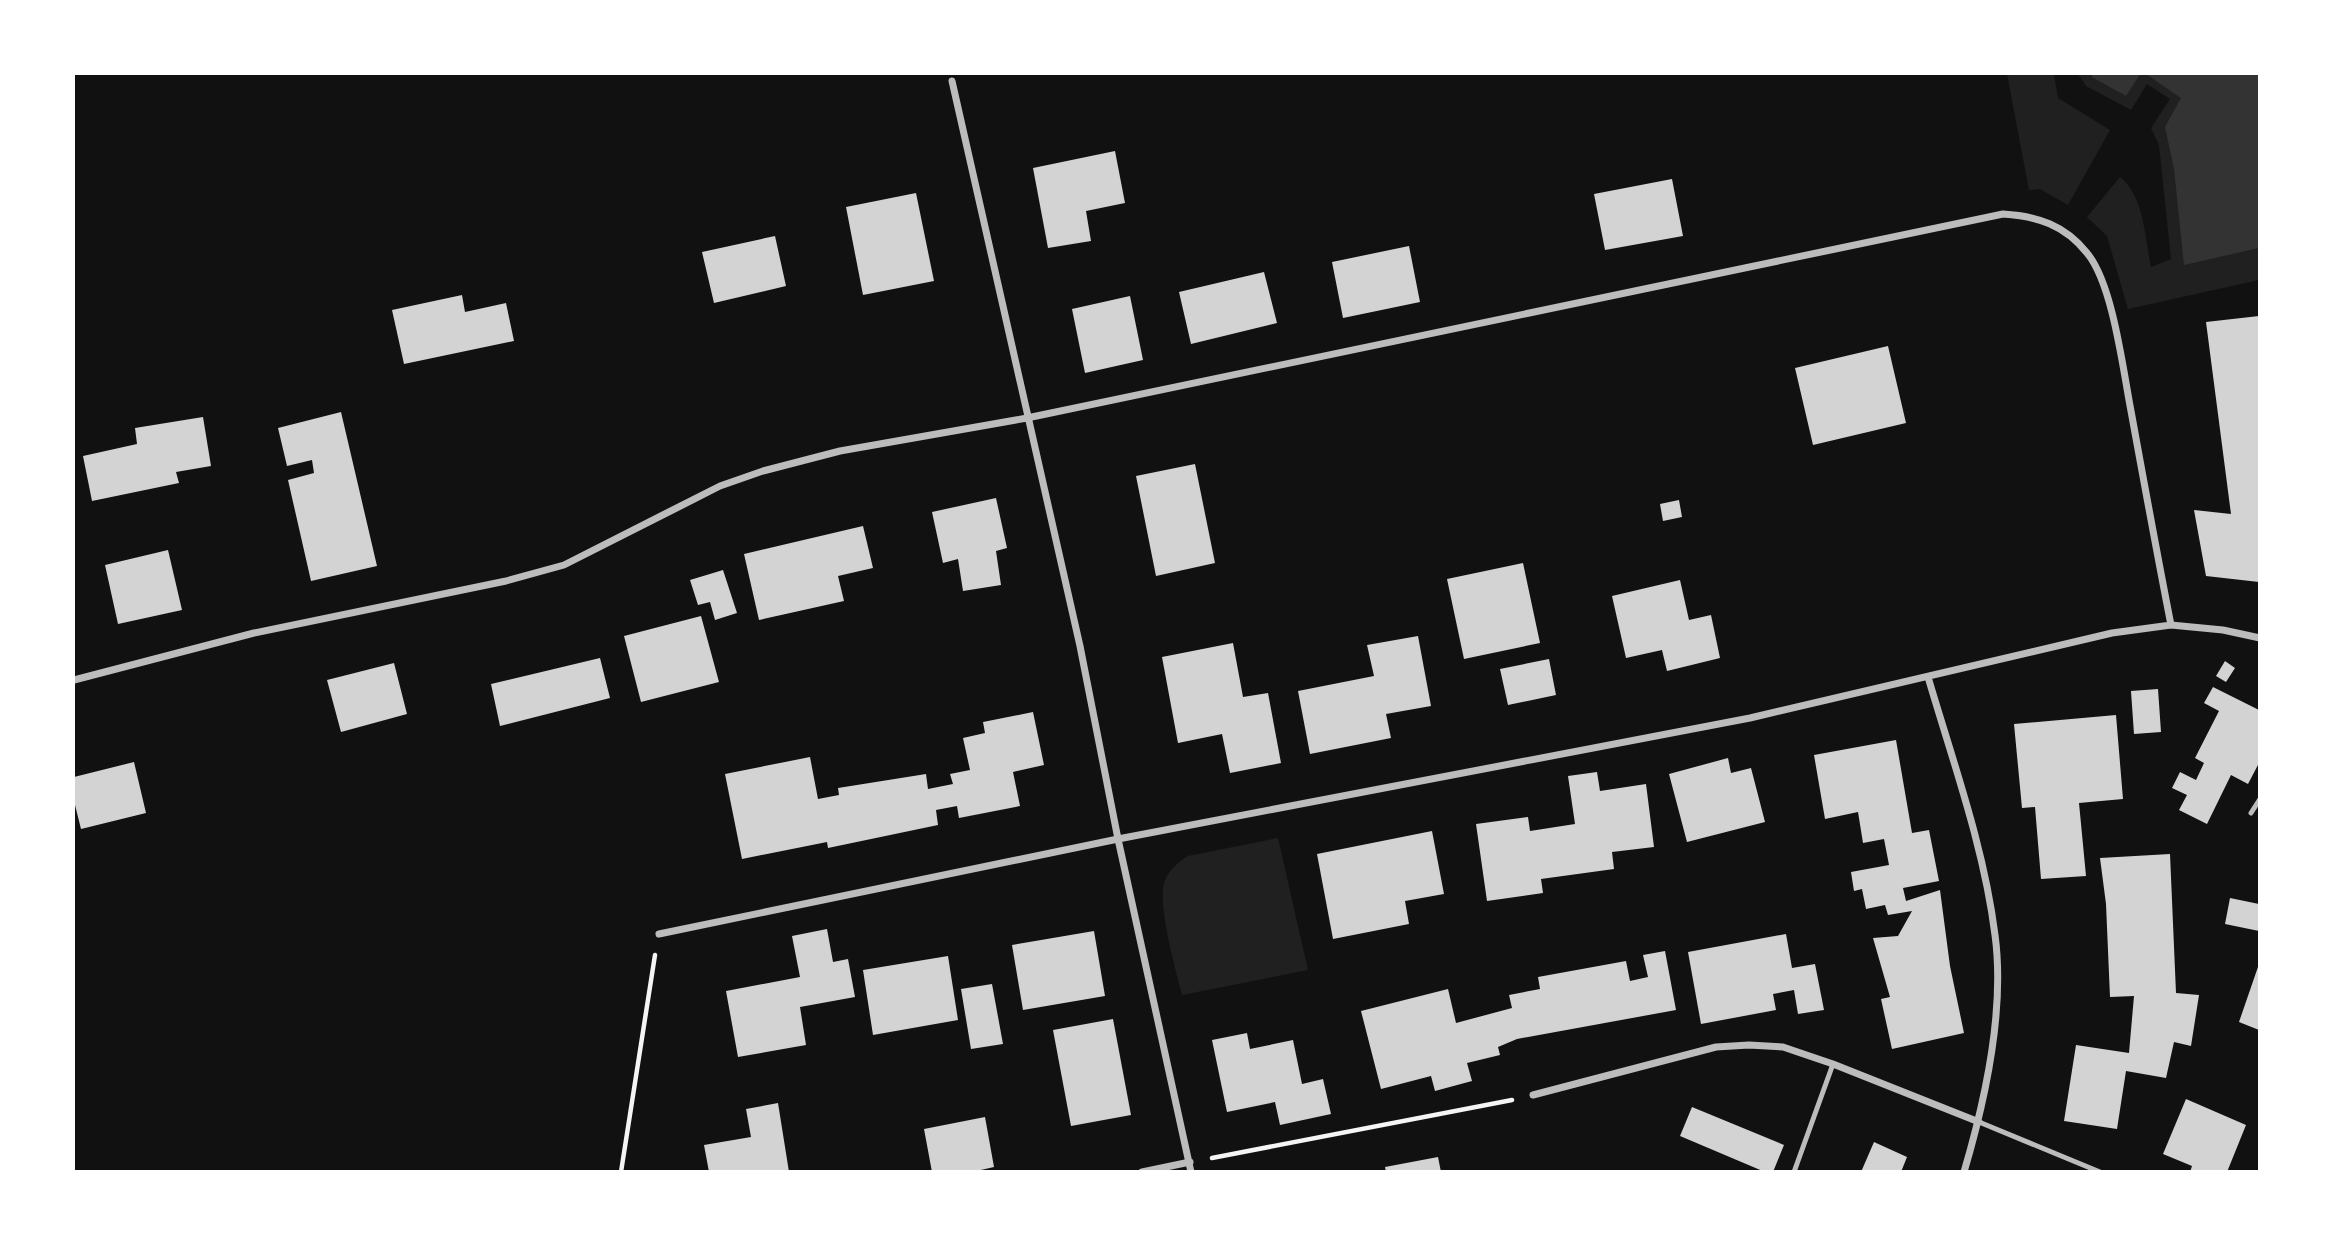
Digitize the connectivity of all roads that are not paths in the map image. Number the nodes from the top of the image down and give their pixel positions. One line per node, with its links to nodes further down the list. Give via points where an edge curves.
1 (951, 81): 2 (street)
2 (1027, 418): 3 (street, via 1853,244 2003,214 2029,216 2070,236 2088,254 2103,284 2117,335); 6 (street, via 840,451 763,471 720,486 564,565 506,581 254,633); 9 (street, via 1080,646)
3 (2171, 625): 4 (street); 5 (street, via 2112,633)
4 (2259, 638)
5 (1928, 677): 9 (street, via 1750,718); 13 (street, via 1983,864 1996,937 1998,1003)
6 (74, 680)
7 (2259, 799): 8 (lane)
8 (2251, 813)
9 (1118, 839): 10 (street); 14 (street)
10 (659, 934)
11 (1833, 1064): 12 (street, via 1783,1047 1716,1047); 13 (street); 17 (lane)
12 (1533, 1096)
13 (1979, 1122): 18 (street); 19 (lane)
14 (1190, 1162): 15 (street); 16 (street)
15 (1142, 1171)
16 (1191, 1171)
17 (1794, 1171)
18 (1964, 1171)
19 (2100, 1171)

